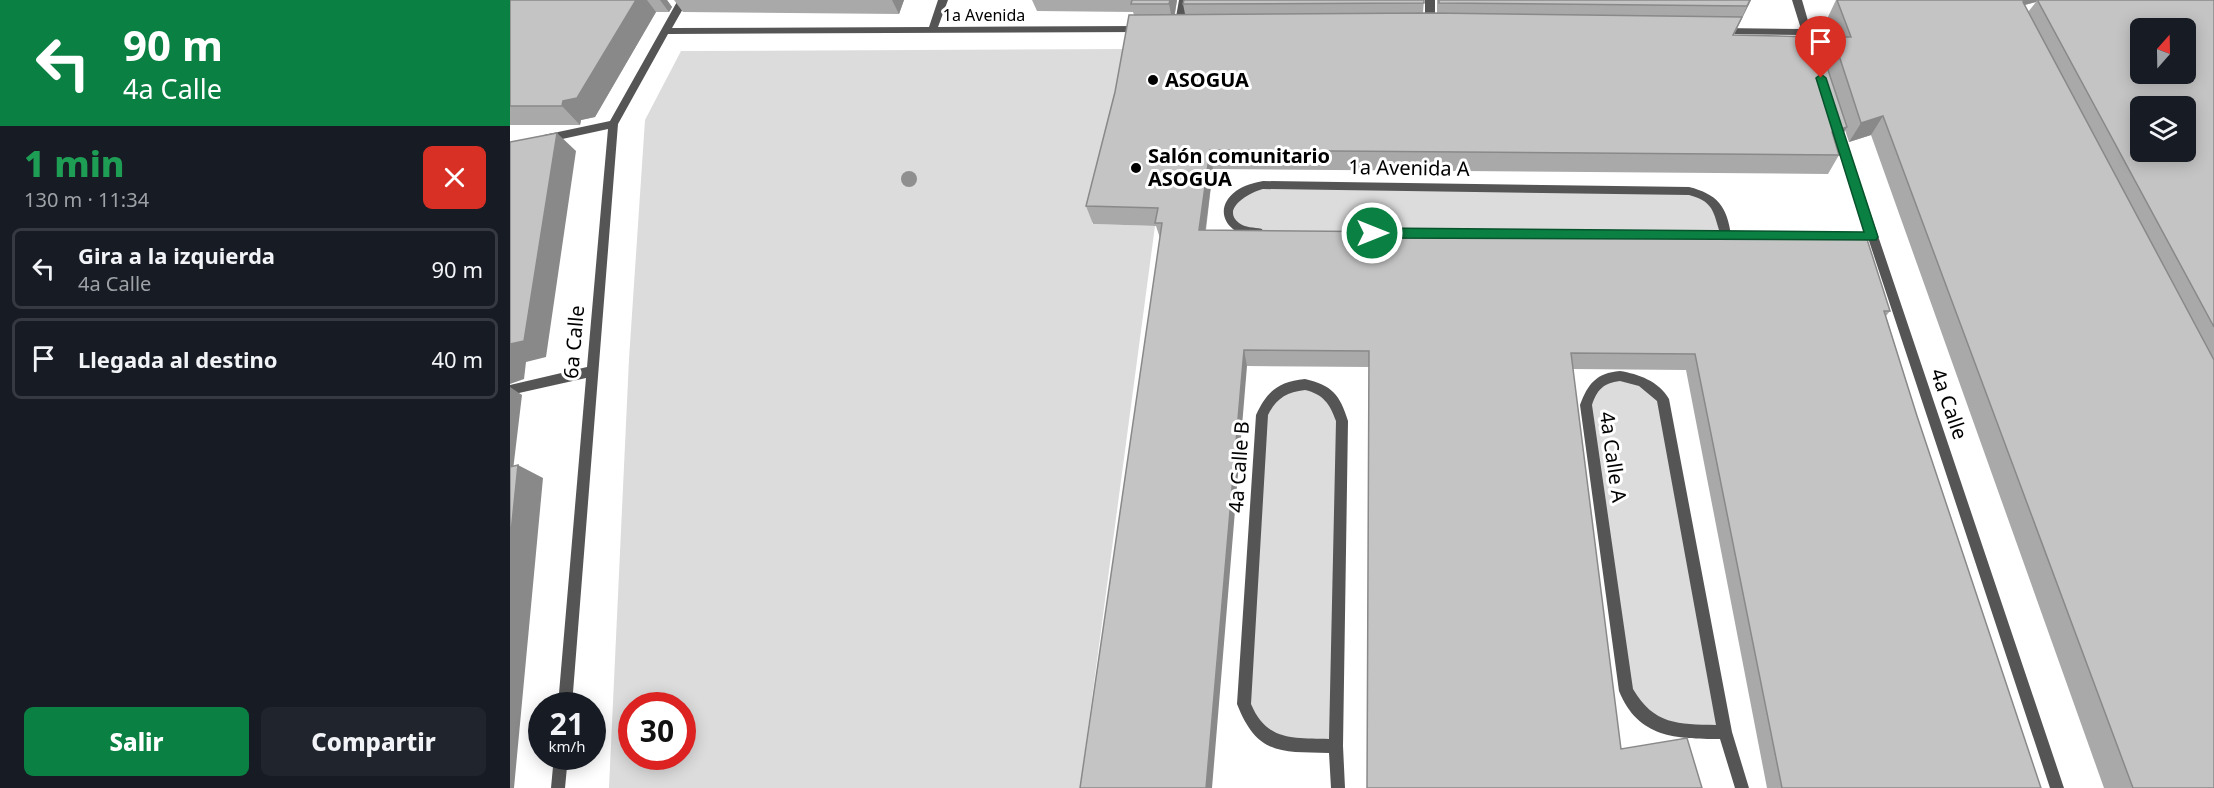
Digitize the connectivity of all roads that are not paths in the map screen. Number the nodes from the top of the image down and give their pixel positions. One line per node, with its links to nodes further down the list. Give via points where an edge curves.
1 (943, 0): 13 (street)
2 (1184, 0): 6 (street)
3 (1430, 0): 9 (street)
4 (1797, 0): 16 (street)
5 (678, 2): 14 (street, 6a Calle)
6 (1179, 28): 7 (street); 12 (street)
7 (1191, 28)
8 (1418, 28): 9 (street)
9 (1430, 28): 10 (street)
10 (1442, 28)
11 (1156, 29): 13 (street, 1a Avenida)
12 (1167, 29)
13 (932, 30): 14 (street, 1a Avenida)
14 (665, 31): 19 (street, 6a Calle)
15 (1712, 31): 16 (street)
16 (1806, 32): 17 (street)
17 (1814, 55)
18 (1832, 112): 32 (street, 4a Calle, via 1866,237)
19 (613, 124): 20 (street); 23 (street, 6a Calle)
20 (537, 141)
21 (1266, 232): 22 (street, 1a Avenida A, via 1246,232 1228,216 1232,200 1243,190 1263,185 1689,191 1705,196 1717,206 1724,218)
22 (1726, 235)
23 (593, 371): 24 (street); 25 (street, 6a Calle)
24 (510, 390)
25 (566, 692)
26 (1725, 732): 26 (street, 4a Calle A, via 1657,726 1633,705 1626,691 1586,405 1588,395 1603,379 1630,376 1654,388 1663,399); 31 (street, 4a Calle A)
27 (1336, 746): 27 (street, 4a Calle B, via 1269,740 1257,731 1244,704 1262,415 1273,395 1298,385 1323,390 1340,408); 30 (street, 4a Calle B)
28 (560, 770): 29 (street)
29 (558, 788)
30 (1338, 788)
31 (1742, 788)
32 (2057, 788)

